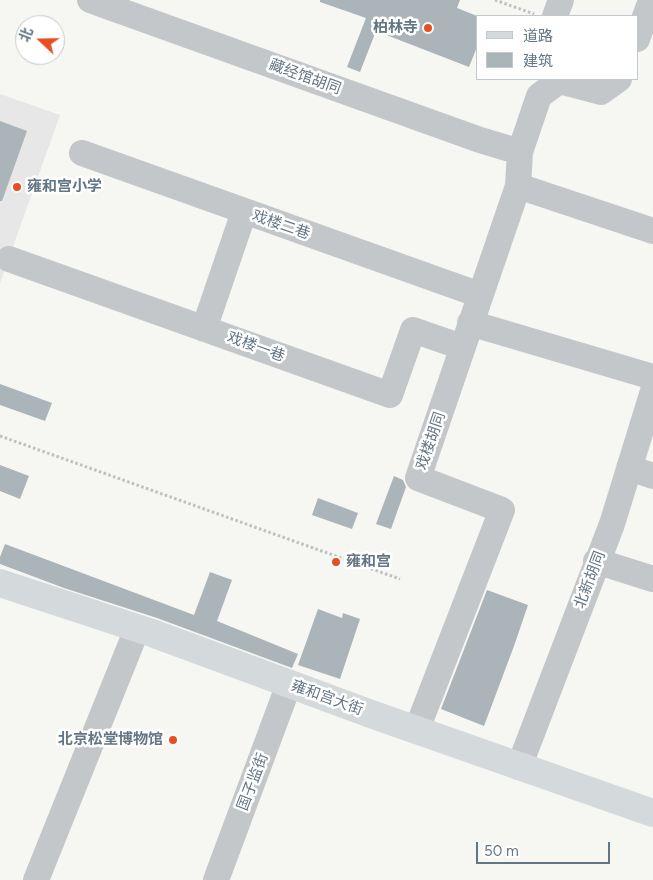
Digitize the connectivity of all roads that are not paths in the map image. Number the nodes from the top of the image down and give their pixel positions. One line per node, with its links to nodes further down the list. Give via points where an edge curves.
1 (90, 0): 8 (street, 藏经馆胡同)
2 (561, 0): 4 (street)
3 (651, 0): 5 (street)
4 (555, 15)
5 (638, 35)
6 (618, 80): 7 (street, via 601,92 559,81 539,96)
7 (538, 89): 8 (street, 戏楼胡同)
8 (520, 152): 10 (street, 戏楼胡同)
9 (82, 153): 11 (street, 戏楼二巷)
10 (518, 186): 12 (street); 14 (street, 戏楼胡同)
11 (244, 212): 14 (street, 戏楼二巷); 15 (street)
12 (653, 231)
13 (9, 259): 15 (street, 戏楼一巷)
14 (480, 295): 16 (street, 戏楼胡同)
15 (204, 329): 16 (street, 戏楼一巷, via 390,395 413,330)
16 (466, 335): 17 (street, via 569,354); 25 (street, 戏楼胡同, via 418,478 502,510)
17 (653, 377)
18 (653, 391): 19 (street, 北新胡同)
19 (641, 472): 20 (street, 北新胡同)
20 (596, 561): 21 (street); 26 (street, 北新胡同)
21 (653, 579)
22 (0, 583): 23 (main road, 雍和宫大街)
23 (137, 629): 24 (main road, 雍和宫大街); 28 (street)
24 (290, 684): 25 (main road, 雍和宫大街); 29 (street, 国子监街)
25 (417, 729): 26 (main road, 雍和宫大街)
26 (519, 767): 27 (main road, 雍和宫大街)
27 (653, 813)
28 (36, 880)
29 (216, 880)

